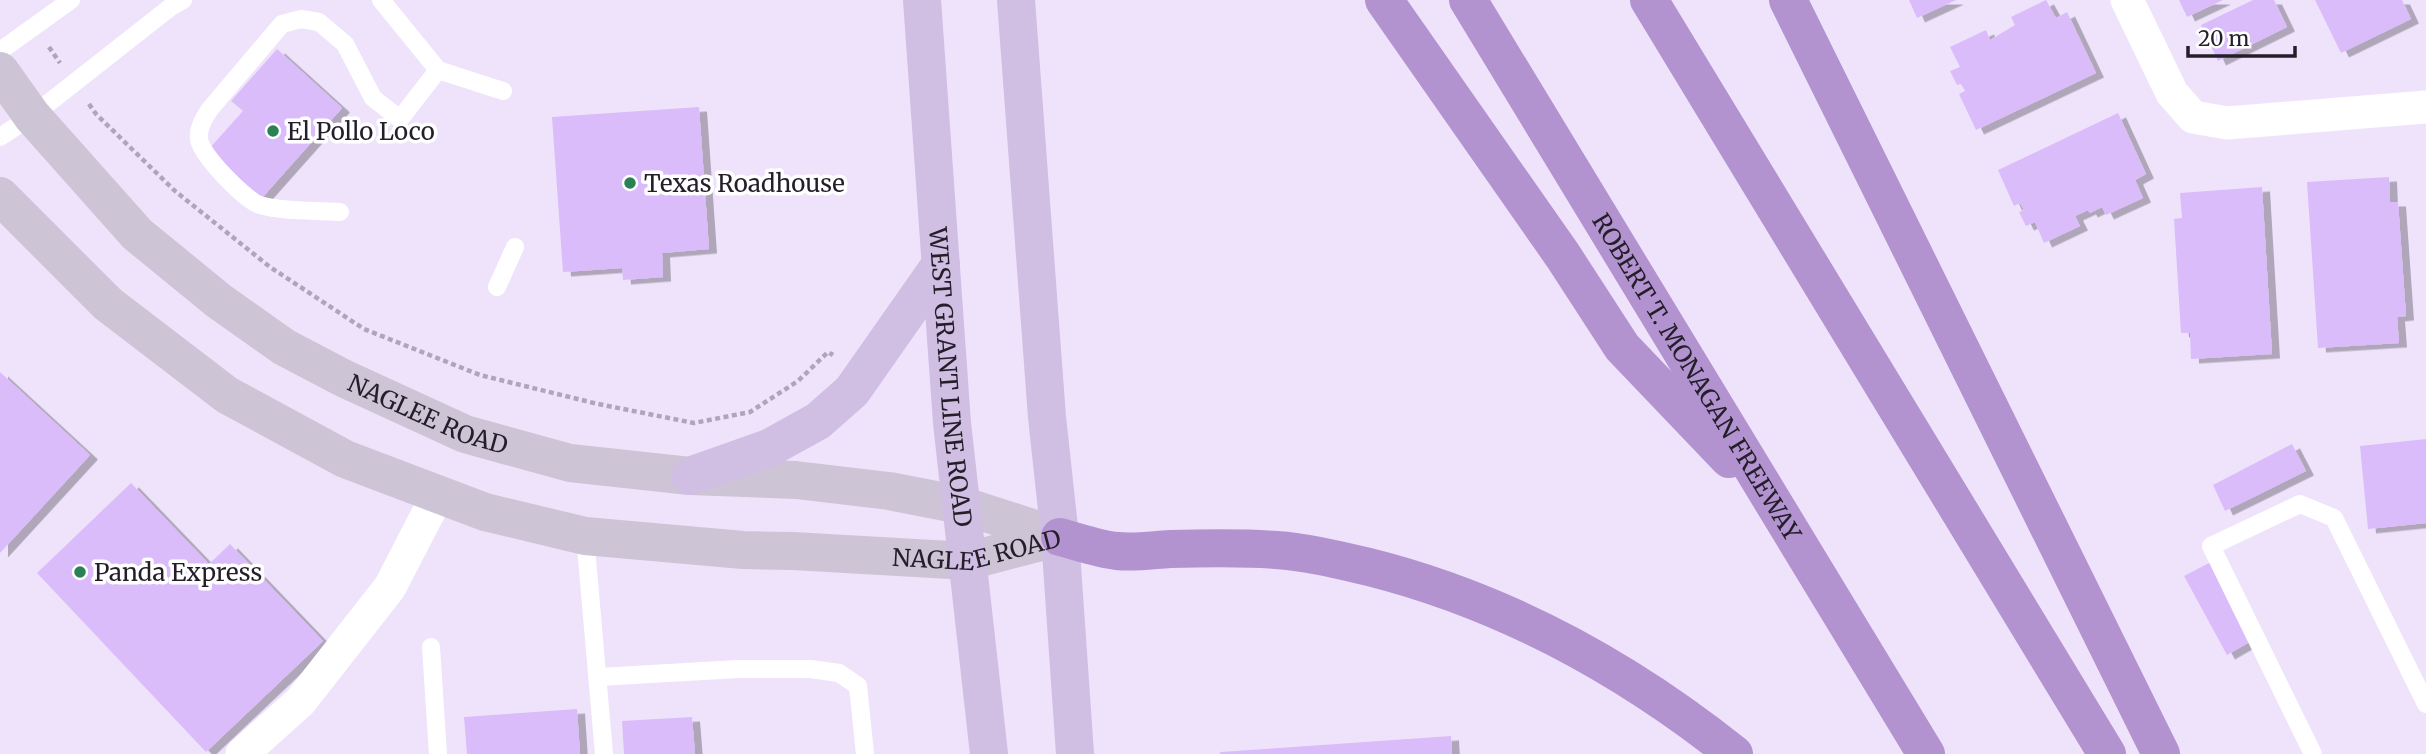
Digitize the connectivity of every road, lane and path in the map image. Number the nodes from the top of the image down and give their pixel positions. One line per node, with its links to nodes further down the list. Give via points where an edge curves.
1 (71, 0): 11 (lane)
2 (183, 0): 15 (lane)
3 (381, 0): 13 (lane)
4 (922, 0): 23 (main road, WEST GRANT LINE ROAD)
5 (1016, 0): 31 (main road)
6 (1384, 0): 29 (highway, via 1622,347)
7 (1468, 0): 29 (highway, ROBERT T. MONAGAN FREEWAY)
8 (1649, 0): 44 (highway)
9 (1788, 0): 45 (highway)
10 (2127, 0): 17 (street, via 2172,93 2193,117 2227,123)
11 (35, 26): 12 (lane); 15 (path)
12 (0, 51)
13 (438, 70): 16 (lane); 21 (lane, via 400,119 373,98 345,44 319,22 301,19 282,24 209,109 199,140 207,156 245,196 259,205)
14 (0, 71): 18 (main road, NAGLEE ROAD)
15 (74, 83): 18 (lane); 25 (path, via 96,114 175,191 270,267 364,328 480,375 694,423 750,412 798,382 828,352)
16 (503, 91)
17 (2426, 107)
18 (32, 116): 19 (lane); 26 (main road, NAGLEE ROAD, via 136,234 284,347 465,434 570,463)
19 (0, 137)
20 (0, 196): 27 (main road, NAGLEE ROAD, via 108,304 227,395 345,459)
21 (340, 212)
22 (515, 247): 24 (lane)
23 (941, 264): 26 (main road, via 852,391 818,421 769,448); 28 (main road, WEST GRANT LINE ROAD)
24 (497, 287)
25 (840, 359)
26 (690, 476): 28 (main road, NAGLEE ROAD, via 796,480)
27 (438, 494): 30 (main road, NAGLEE ROAD, via 485,512); 36 (street, via 390,587 300,702)
28 (961, 505): 31 (main road, NAGLEE ROAD); 32 (main road, WEST GRANT LINE ROAD)
29 (1779, 511): 43 (highway, ROBERT T. MONAGAN FREEWAY)
30 (585, 536): 32 (main road, NAGLEE ROAD, via 743,551); 34 (lane)
31 (1060, 537): 32 (main road, NAGLEE ROAD); 41 (main road); 42 (highway, via 1118,552 1217,547 1277,550 1400,575 1516,618 1571,645 1687,716)
32 (968, 561): 40 (main road, WEST GRANT LINE ROAD)
33 (431, 647): 37 (lane)
34 (599, 677): 38 (lane); 39 (lane, via 738,669 839,673 858,686)
35 (2426, 704): 46 (lane, via 2334,518 2300,504 2211,546)
36 (242, 754)
37 (438, 754)
38 (604, 754)
39 (865, 754)
40 (989, 754)
41 (1074, 754)
42 (1734, 754)
43 (1926, 754)
44 (2107, 754)
45 (2161, 754)
46 (2313, 754)

